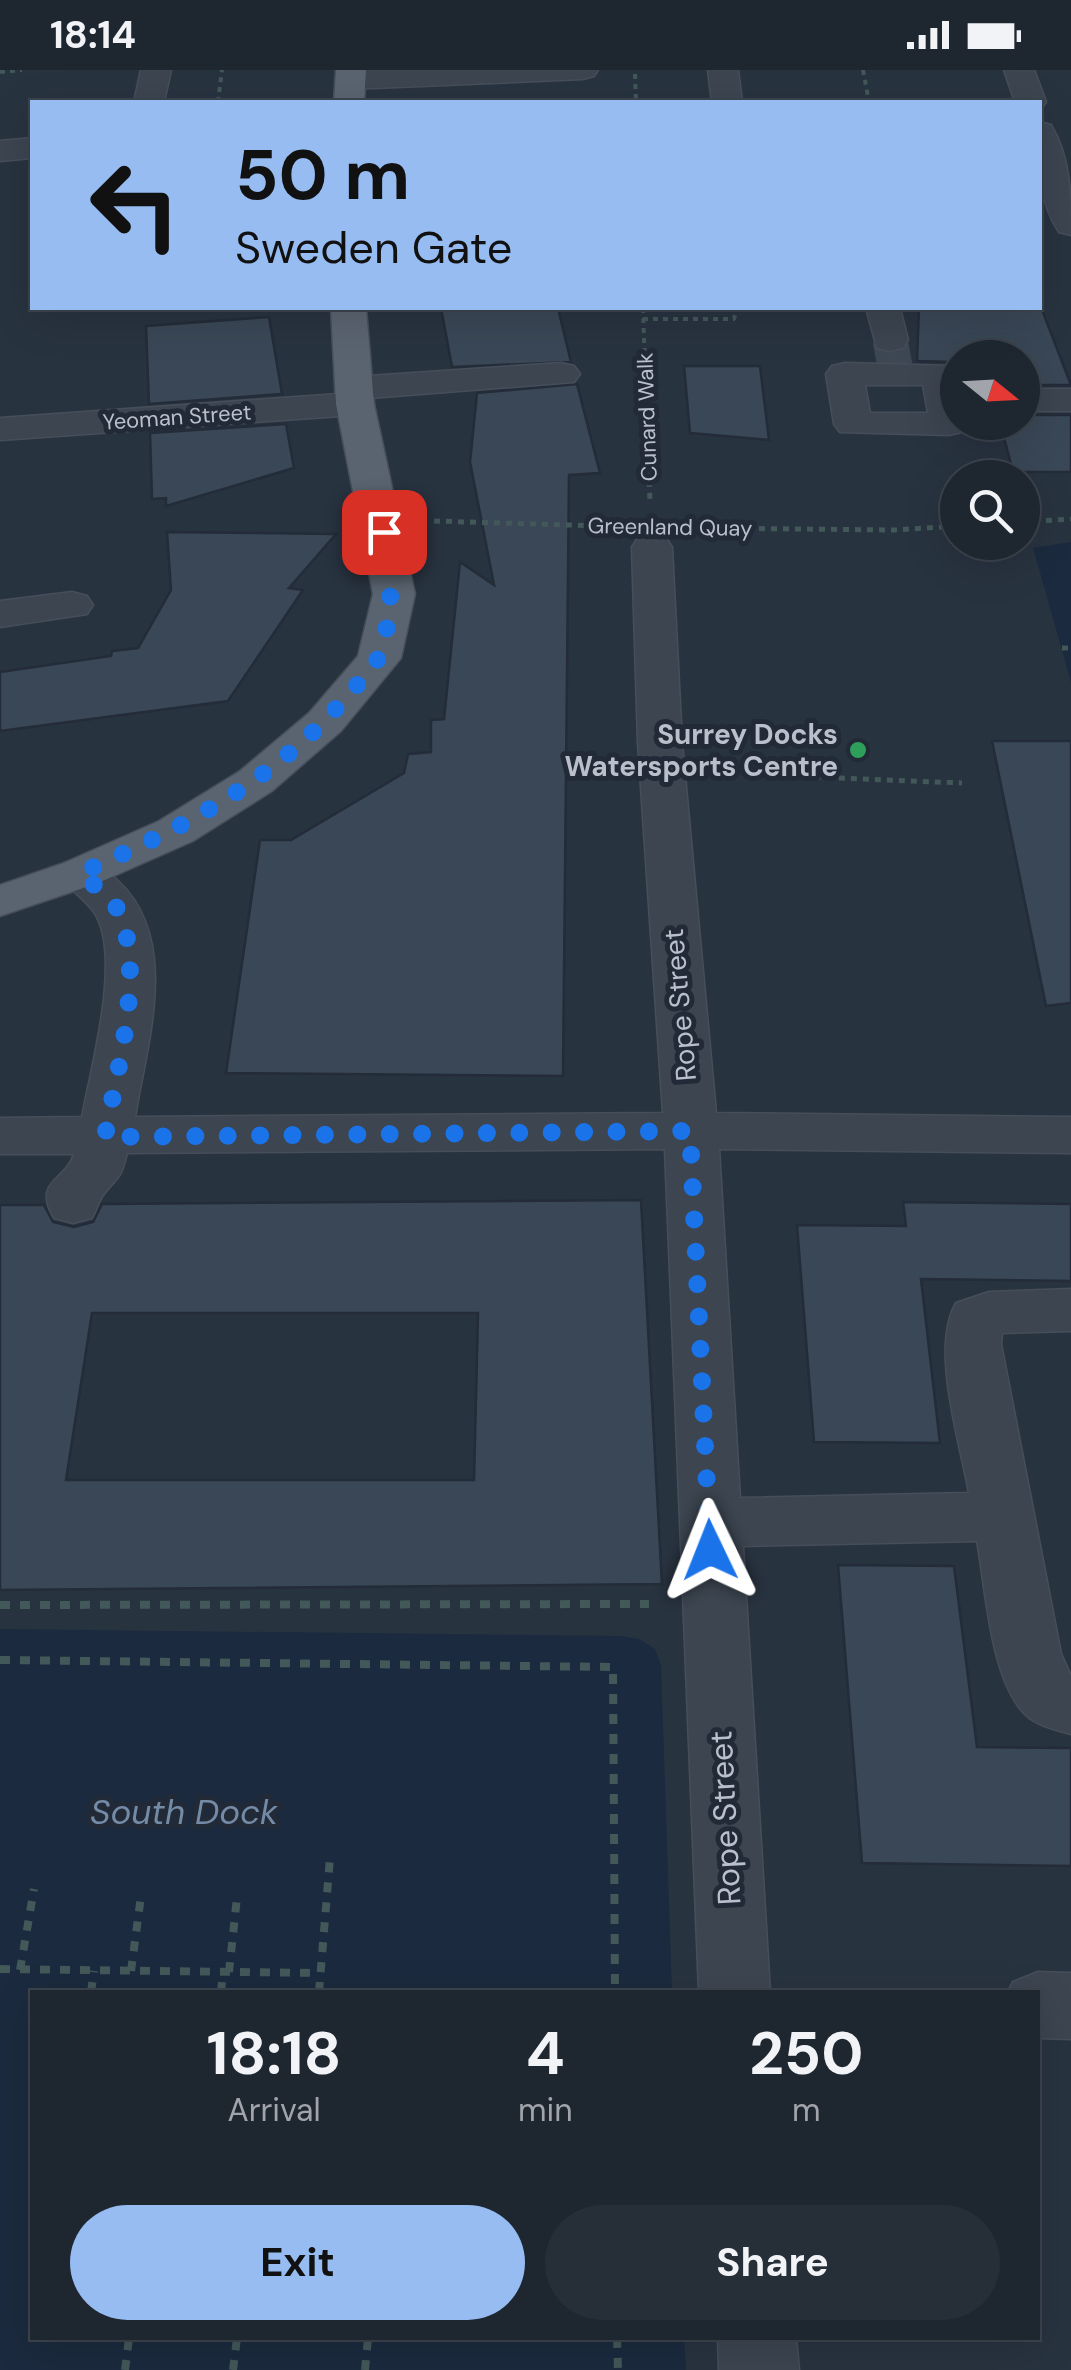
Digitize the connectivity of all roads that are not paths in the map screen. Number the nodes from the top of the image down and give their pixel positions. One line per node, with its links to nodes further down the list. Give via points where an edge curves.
1 (156, 70): 6 (street)
2 (582, 70): 5 (street)
3 (723, 70): 7 (street)
4 (1019, 70): 8 (street)
5 (350, 84)
6 (149, 100)
7 (727, 100)
8 (1029, 100)
9 (1042, 140): 12 (street)
10 (30, 148): 11 (street)
11 (0, 151)
12 (1059, 211)
13 (348, 310): 17 (main road)
14 (891, 347): 16 (street); 20 (street, via 845,374 853,424)
15 (561, 374): 17 (street, Yeoman Street)
16 (940, 376)
17 (354, 396): 21 (street, Yeoman Street); 25 (main road, via 394,594 379,658 325,722 256,782 176,831)
18 (1040, 400): 19 (street)
19 (1071, 400)
20 (940, 424)
21 (0, 429)
22 (638, 526): 27 (street, Rope Street)
23 (72, 604): 24 (street)
24 (0, 614)
25 (80, 873): 26 (main road); 30 (street, via 118,908 131,952)
26 (0, 902)
27 (690, 1131): 28 (street); 30 (street); 33 (street, Rope Street)
28 (1071, 1135)
29 (0, 1136): 30 (street)
30 (96, 1180)
31 (1071, 1310): 32 (street, via 989,1313 972,1328)
32 (1004, 1516): 33 (street); 34 (street, via 1029,1654 1044,1693)
33 (709, 1523): 35 (street, Rope Street)
34 (1071, 1707)
35 (735, 1990)
36 (1040, 2006): 37 (street)
37 (1071, 2006)
38 (757, 2340): 39 (street)
39 (759, 2370)

